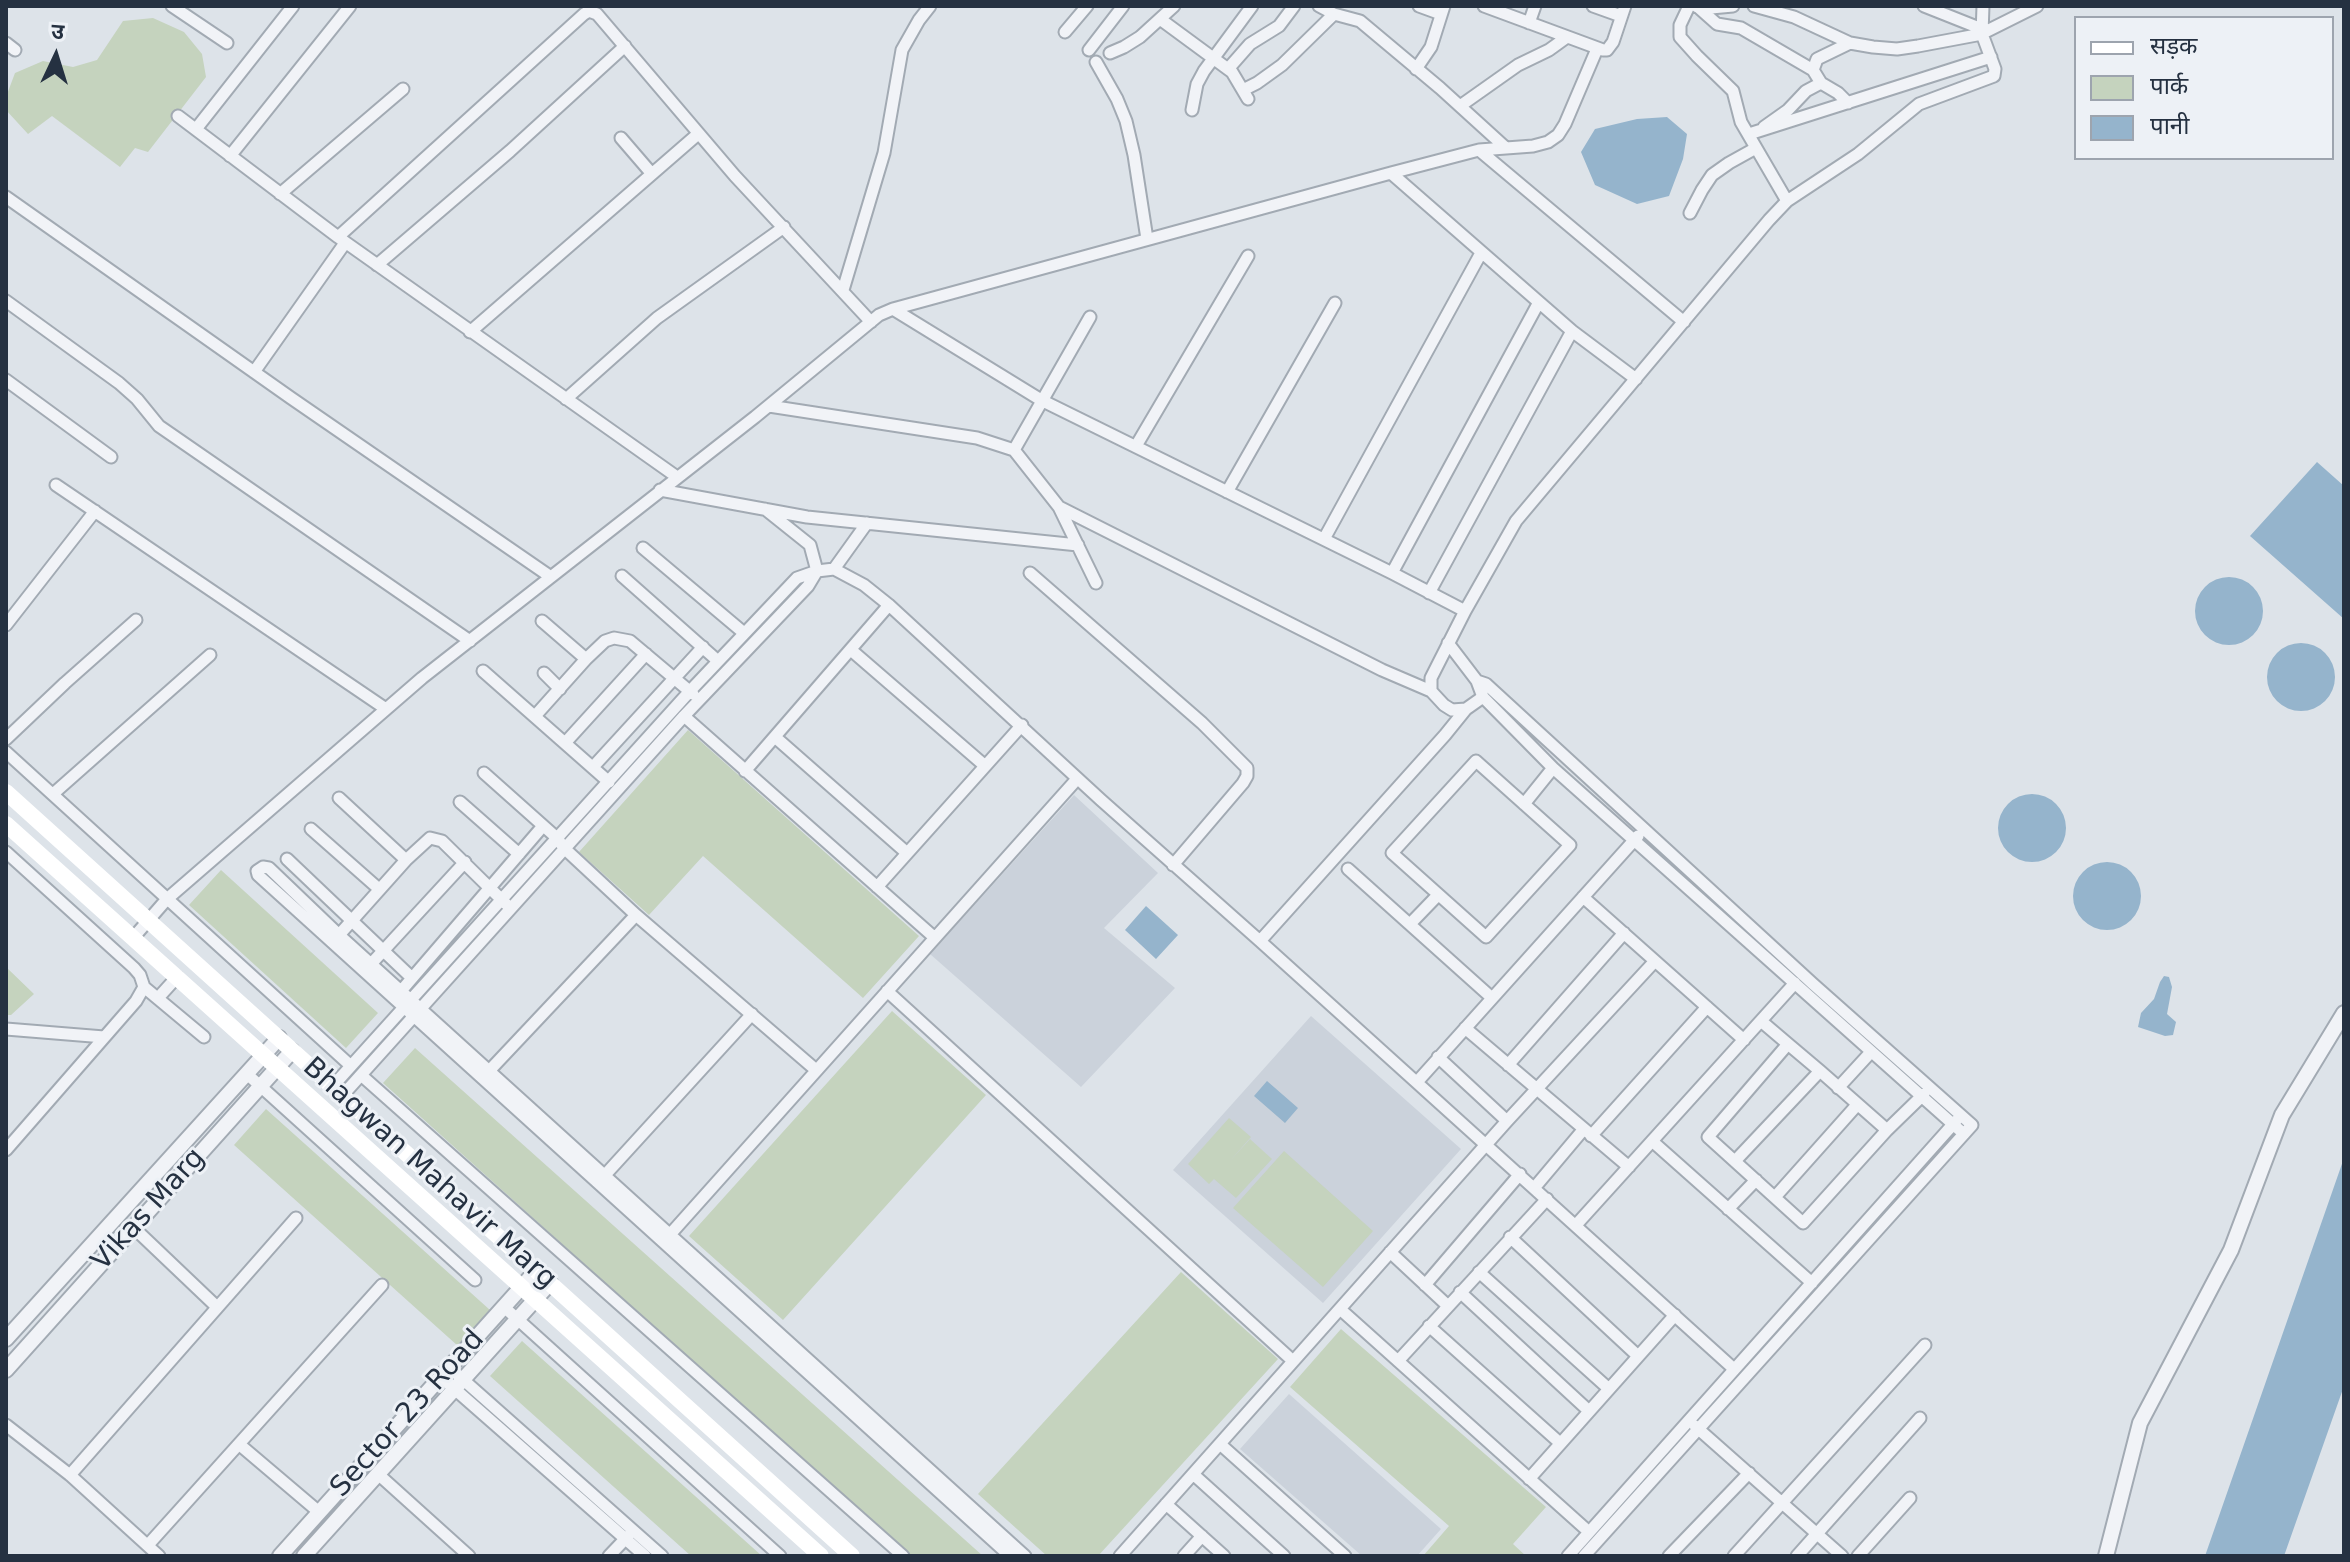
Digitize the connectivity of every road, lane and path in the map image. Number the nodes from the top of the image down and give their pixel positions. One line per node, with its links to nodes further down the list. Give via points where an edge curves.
1 (172, 6): 28 (street)
2 (293, 6): 46 (street)
3 (350, 6): 53 (street)
4 (930, 6): 66 (street, via 902,50 884,153)
5 (1087, 6): 25 (street)
6 (1123, 6): 32 (street)
7 (1174, 6): 23 (street)
8 (1252, 6): 35 (street)
9 (1294, 6): 37 (street, via 1279,26 1250,44)
10 (1419, 6): 21 (street)
11 (1484, 6): 24 (street)
12 (1535, 6): 24 (street)
13 (1593, 6): 22 (street)
14 (1733, 6): 19 (street)
15 (1754, 6): 29 (street, via 1794,17)
16 (1924, 6): 26 (street)
17 (1983, 6): 26 (street)
18 (2037, 6): 26 (street)
19 (1694, 7): 39 (street, via 1717,24 1741,28); 47 (street, via 1680,25 1680,37 1733,91 1737,112)
20 (1328, 9): 37 (street, via 1282,65 1245,94); 38 (street, via 1360,21)
21 (1443, 10): 38 (street, via 1431,47)
22 (1623, 11): 31 (street, via 1611,46)
23 (1160, 19): 33 (street); 35 (street)
24 (1529, 23): 27 (street)
25 (1065, 32)
26 (1982, 32): 29 (street, via 1897,49); 34 (street)
27 (1567, 37): 31 (street); 43 (street)
28 (227, 43)
29 (1850, 43): 39 (street, via 1817,59)
30 (625, 46): 48 (street); 62 (street, via 597,14 584,14); 65 (street)
31 (1597, 49): 50 (street, via 1558,135 1543,144)
32 (1089, 50)
33 (1110, 53)
34 (1991, 57): 42 (street); 58 (street, via 1992,78 1919,104)
35 (1213, 58): 37 (street); 44 (street, via 1197,84)
36 (1096, 62): 61 (street, via 1126,121)
37 (1228, 69)
38 (1416, 69): 43 (street)
39 (1813, 70): 40 (street)
40 (1821, 83): 42 (street); 47 (street)
41 (403, 89): 56 (street)
42 (1848, 103): 47 (street)
43 (1460, 106): 50 (street)
44 (1192, 110)
45 (178, 116): 46 (street)
46 (196, 129): 53 (street)
47 (1755, 132): 51 (street)
48 (698, 134): 55 (street); 60 (street)
49 (621, 138): 55 (street)
50 (1506, 148): 52 (street)
51 (1756, 148): 58 (street); 59 (street, via 1712,175)
52 (1479, 150): 54 (street); 73 (street)
53 (230, 156): 56 (street)
54 (1391, 173): 61 (street); 63 (street)
55 (652, 174): 75 (street)
56 (280, 194): 62 (street)
57 (6, 197): 76 (street)
58 (1787, 201): 73 (street)
59 (1690, 213)
60 (784, 227): 66 (street); 79 (street, via 657,318)
61 (1147, 239): 70 (street)
62 (341, 240): 65 (street); 76 (street)
63 (1481, 253): 68 (street); 93 (street)
64 (1248, 256): 82 (street)
65 (377, 265): 75 (street)
66 (843, 290): 72 (street)
67 (6, 301): 110 (street, via 119,383 159,426)
68 (1539, 302): 74 (street); 99 (street)
69 (1335, 303): 88 (street)
70 (893, 309): 72 (street); 80 (street)
71 (1090, 317): 80 (street)
72 (871, 322): 81 (street)
73 (1684, 322): 77 (street)
74 (1572, 331): 77 (street); 103 (street)
75 (470, 332): 79 (street)
76 (254, 372): 101 (street)
77 (1636, 379): 105 (street, via 1516,521)
78 (6, 380): 84 (street)
79 (566, 399): 85 (street)
80 (1041, 400): 82 (street); 83 (street)
81 (769, 406): 83 (street, via 977,438); 85 (street)
82 (1136, 446): 88 (street)
83 (1014, 450): 89 (street)
84 (111, 457)
85 (677, 477): 87 (street)
86 (56, 485): 91 (street)
87 (660, 490): 90 (street); 101 (street)
88 (1227, 492): 93 (street)
89 (1059, 507): 94 (street); 123 (street)
90 (765, 509): 92 (street); 97 (street, via 810,545)
91 (95, 511): 108 (street); 126 (street)
92 (867, 523): 94 (street); 96 (street)
93 (1324, 539): 99 (street)
94 (1078, 545): 102 (street)
95 (643, 548): 109 (street)
96 (834, 569): 97 (street); 104 (street)
97 (817, 571): 109 (street, via 797,578); 124 (street, via 808,586)
98 (1030, 573): 159 (street, via 1247,768 1243,783)
99 (1392, 573): 103 (street)
100 (622, 576): 112 (street)
101 (551, 577): 110 (street)
102 (1096, 583)
103 (1429, 593): 105 (street)
104 (889, 605): 113 (street); 130 (street)
105 (1465, 611): 111 (street)
106 (136, 620): 132 (street)
107 (542, 621): 116 (street)
108 (6, 625)
109 (744, 633): 117 (street)
110 (470, 641): 126 (street)
111 (1448, 643): 121 (street); 123 (street, via 1431,678)
112 (703, 647): 117 (street); 120 (street)
113 (851, 650): 131 (street); 135 (street)
114 (646, 654): 116 (street, via 630,641 614,638); 120 (street); 133 (street)
115 (210, 655): 143 (street)
116 (586, 659): 122 (street)
117 (718, 661): 124 (street)
118 (483, 671): 128 (street)
119 (544, 673): 122 (street)
120 (674, 678): 124 (street); 136 (street)
121 (1477, 681): 125 (street); 150 (street)
122 (560, 689): 128 (street)
123 (1431, 691): 127 (street, via 1452,710)
124 (695, 696): 129 (street); 141 (street)
125 (1483, 697): 127 (street); 137 (street)
126 (386, 709): 166 (street)
127 (1466, 709): 176 (street)
128 (535, 716): 133 (street)
129 (684, 716): 138 (street); 152 (street)
130 (1022, 725): 135 (street); 140 (street)
131 (775, 737): 138 (street); 154 (street)
132 (6, 739)
133 (565, 743): 136 (street)
134 (6, 752): 143 (street)
135 (984, 765): 154 (street)
136 (593, 767): 141 (street)
137 (1553, 768): 146 (street); 151 (street)
138 (745, 771): 162 (street)
139 (484, 773): 148 (street)
140 (1077, 779): 159 (street); 175 (street)
141 (609, 782): 152 (street)
142 (6, 792): 169 (main road, Bhagwan Mahavir Marg)
143 (53, 794): 166 (street)
144 (339, 798): 157 (street)
145 (460, 802): 155 (street)
146 (1524, 804): 164 (street, via 1570,845 1486,937); 164 (street, via 1476,761 1392,853)
147 (6, 824): 174 (main road, Bhagwan Mahavir Marg)
148 (543, 826): 152 (street); 155 (street)
149 (311, 829): 163 (street)
150 (1644, 830): 151 (street); 216 (street)
151 (1634, 840): 165 (street); 182 (street)
152 (561, 843): 167 (street); 168 (street)
153 (6, 852): 183 (street, via 134,968)
154 (907, 853): 162 (street)
155 (519, 854): 161 (street)
156 (287, 859): 170 (street)
157 (406, 860): 158 (street, via 430,838 442,841); 163 (street)
158 (465, 862): 161 (street); 177 (street)
159 (1173, 865): 176 (street)
160 (1348, 869): 171 (street)
161 (490, 886): 167 (street); 181 (street)
162 (877, 887): 175 (street)
163 (379, 889): 170 (street)
164 (1438, 895): 171 (street)
165 (1583, 897): 172 (street); 187 (street)
166 (167, 899): 169 (street); 207 (street)
167 (506, 904): 189 (street)
168 (636, 915): 191 (street); 208 (street)
169 (148, 920): 174 (street); 197 (main road, Bhagwan Mahavir Marg)
170 (351, 921): 173 (street); 177 (street)
171 (1410, 924): 187 (street)
172 (1624, 933): 178 (street); 204 (street)
173 (339, 935): 179 (street); 189 (street, via 269,868 257,871)
174 (133, 938): 180 (main road, Bhagwan Mahavir Marg)
175 (935, 938): 185 (street)
176 (1260, 941): 211 (street)
177 (383, 951): 179 (street); 181 (street)
178 (1655, 961): 188 (street); 214 (street)
179 (371, 964): 184 (street)
180 (177, 977): 186 (street); 202 (main road, Bhagwan Mahavir Marg)
181 (412, 978): 184 (street)
182 (1795, 983): 192 (street); 201 (street)
183 (144, 987): 186 (street); 195 (street)
184 (401, 991): 189 (street)
185 (887, 991): 206 (street); 260 (street)
186 (158, 998): 196 (street)
187 (1492, 998): 193 (street)
188 (1707, 1007): 198 (street); 221 (street)
189 (412, 1008): 207 (street); 208 (street); 238 (street)
190 (2344, 1013): 313 (street, via 2282,1115 2231,1250 2140,1423)
191 (752, 1014): 206 (street); 228 (street)
192 (1761, 1021): 198 (street); 199 (street)
193 (1465, 1028): 203 (street); 204 (street)
194 (6, 1029): 195 (street)
195 (104, 1037): 224 (street)
196 (204, 1037)
197 (279, 1038): 200 (main road, Bhagwan Mahavir Marg); 202 (street, Vikas Marg)
198 (1744, 1040): 222 (street)
199 (1788, 1044): 209 (street); 225 (street, via 1708,1137)
200 (292, 1051): 205 (street, Vikas Marg); 215 (main road, Bhagwan Mahavir Marg)
201 (1871, 1052): 213 (street); 216 (street)
202 (264, 1055): 205 (main road, Bhagwan Mahavir Marg); 210 (street, Vikas Marg)
203 (1438, 1057): 211 (street); 219 (street)
204 (1508, 1065): 214 (street)
205 (277, 1068): 212 (street, Vikas Marg); 247 (main road, Bhagwan Mahavir Marg)
206 (816, 1070): 238 (street)
207 (356, 1071): 215 (street); 298 (street)
208 (489, 1071): 228 (street)
209 (1820, 1071): 213 (street); 225 (street)
210 (247, 1074): 212 (street); 257 (street, Vikas Marg)
211 (1417, 1082): 223 (street)
212 (262, 1085): 236 (street, Vikas Marg); 242 (street)
213 (1838, 1088): 217 (street)
214 (1536, 1090): 219 (street); 221 (street)
215 (337, 1092): 240 (main road, Bhagwan Mahavir Marg)
216 (1925, 1093): 218 (street); 220 (street)
217 (1857, 1105): 220 (street); 231 (street)
218 (1957, 1120): 244 (street); 269 (street, via 1964,1134)
219 (1507, 1121): 223 (street)
220 (1887, 1130): 231 (street, via 1803,1223)
221 (1587, 1133): 226 (street); 230 (street)
222 (1652, 1141): 226 (street); 233 (street)
223 (1486, 1145): 227 (street); 239 (street)
224 (6, 1150)
225 (1735, 1161): 229 (street)
226 (1629, 1167): 235 (street)
227 (1520, 1174): 230 (street); 246 (street)
228 (605, 1175): 238 (street)
229 (1756, 1180): 231 (street); 233 (street)
230 (1535, 1187): 232 (street)
231 (1775, 1197)
232 (1547, 1199): 235 (street); 237 (street)
233 (1728, 1209): 244 (street)
234 (296, 1218): 251 (street)
235 (1576, 1225): 254 (street)
236 (134, 1228): 251 (street); 263 (street, Vikas Marg)
237 (1510, 1237): 241 (street); 259 (street)
238 (667, 1238): 299 (street); 300 (street)
239 (1390, 1252): 246 (street); 253 (street)
240 (536, 1271): 243 (main road, Bhagwan Mahavir Marg); 247 (street, Sector 23 Road)
241 (1479, 1272): 248 (street); 266 (street)
242 (475, 1280)
243 (550, 1283): 249 (street, Sector 23 Road); 297 (main road, Bhagwan Mahavir Marg)
244 (1812, 1283): 262 (street)
245 (382, 1285): 273 (street)
246 (1425, 1285): 250 (street)
247 (522, 1287): 249 (main road, Bhagwan Mahavir Marg); 252 (street, Sector 23 Road)
248 (1460, 1292): 250 (street); 267 (street)
249 (535, 1299): 255 (street, Sector 23 Road); 296 (main road, Bhagwan Mahavir Marg)
250 (1448, 1306): 256 (street)
251 (217, 1307): 277 (street)
252 (504, 1307): 255 (street); 264 (street, Sector 23 Road)
253 (1340, 1309): 260 (street); 261 (street)
254 (1675, 1315): 259 (street); 262 (street)
255 (517, 1319): 265 (street, Sector 23 Road); 295 (street)
256 (1429, 1326): 261 (street); 271 (street)
257 (6, 1339)
258 (1925, 1345): 280 (street)
259 (1638, 1356): 266 (street)
260 (1293, 1361): 272 (street)
261 (1398, 1361): 278 (street)
262 (1734, 1369): 269 (street)
263 (6, 1370)
264 (445, 1372): 265 (street); 282 (street, Sector 23 Road)
265 (459, 1384): 275 (street, Sector 23 Road); 284 (street)
266 (1609, 1389): 267 (street)
267 (1589, 1411): 271 (street)
268 (1920, 1418): 285 (street)
269 (1694, 1424): 274 (street); 283 (street); 307 (street)
270 (6, 1425): 277 (street)
271 (1560, 1443): 278 (street)
272 (1220, 1444): 276 (street); 305 (street)
273 (240, 1445): 282 (street); 287 (street)
274 (1749, 1473): 280 (street); 308 (street)
275 (378, 1474): 290 (street, Sector 23 Road); 291 (street)
276 (1193, 1474): 281 (street); 304 (street)
277 (70, 1475): 287 (street)
278 (1529, 1479): 283 (street)
279 (1910, 1498): 312 (street)
280 (1782, 1503): 285 (street); 309 (street)
281 (1166, 1504): 286 (street); 301 (street)
282 (319, 1512): 289 (street, Sector 23 Road)
283 (1589, 1532): 306 (street)
284 (629, 1534): 292 (street); 293 (street); 294 (street)
285 (1817, 1534): 310 (street); 311 (street)
286 (1202, 1536): 302 (street); 303 (street)
287 (148, 1545): 288 (street)
288 (159, 1556)
289 (280, 1556)
290 (304, 1556)
291 (469, 1556)
292 (609, 1556)
293 (645, 1556)
294 (662, 1556)
295 (780, 1556)
296 (821, 1556)
297 (852, 1556)
298 (903, 1556)
299 (1010, 1556)
300 (1025, 1556)
301 (1120, 1556)
302 (1184, 1556)
303 (1224, 1556)
304 (1284, 1556)
305 (1345, 1556)
306 (1568, 1556)
307 (1584, 1556)
308 (1669, 1556)
309 (1734, 1556)
310 (1797, 1556)
311 (1842, 1556)
312 (1858, 1556)
313 (2106, 1556)

